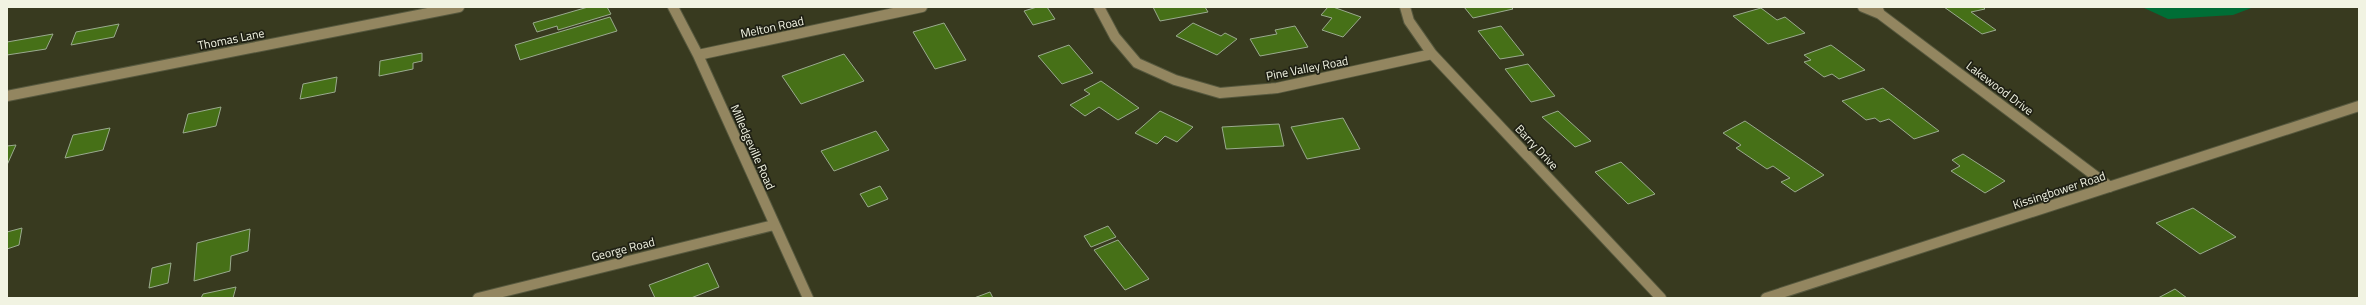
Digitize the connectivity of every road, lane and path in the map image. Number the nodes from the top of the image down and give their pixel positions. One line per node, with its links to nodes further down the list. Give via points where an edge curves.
1 (459, 7): 10 (street, Thomas Lane)
2 (674, 7): 9 (street, Milledgeville Road)
3 (922, 7): 9 (street, Melton Road)
4 (1099, 7): 8 (street, Pine Valley Road, via 1115,37 1138,63 1175,80 1220,92 1277,88)
5 (1405, 7): 8 (street, Barry Drive, via 1408,21)
6 (1863, 7): 7 (street, Lakewood Drive)
7 (1878, 11): 12 (street, Lakewood Drive)
8 (1432, 54): 16 (street, Barry Drive)
9 (698, 55): 13 (street, Milledgeville Road)
10 (7, 96)
11 (2359, 106): 12 (street, Kissingbower Road)
12 (2110, 187): 17 (street, Kissingbower Road)
13 (774, 225): 14 (street, George Road); 15 (street, Milledgeville Road)
14 (478, 298)
15 (808, 298)
16 (1661, 298)
17 (1766, 298)

